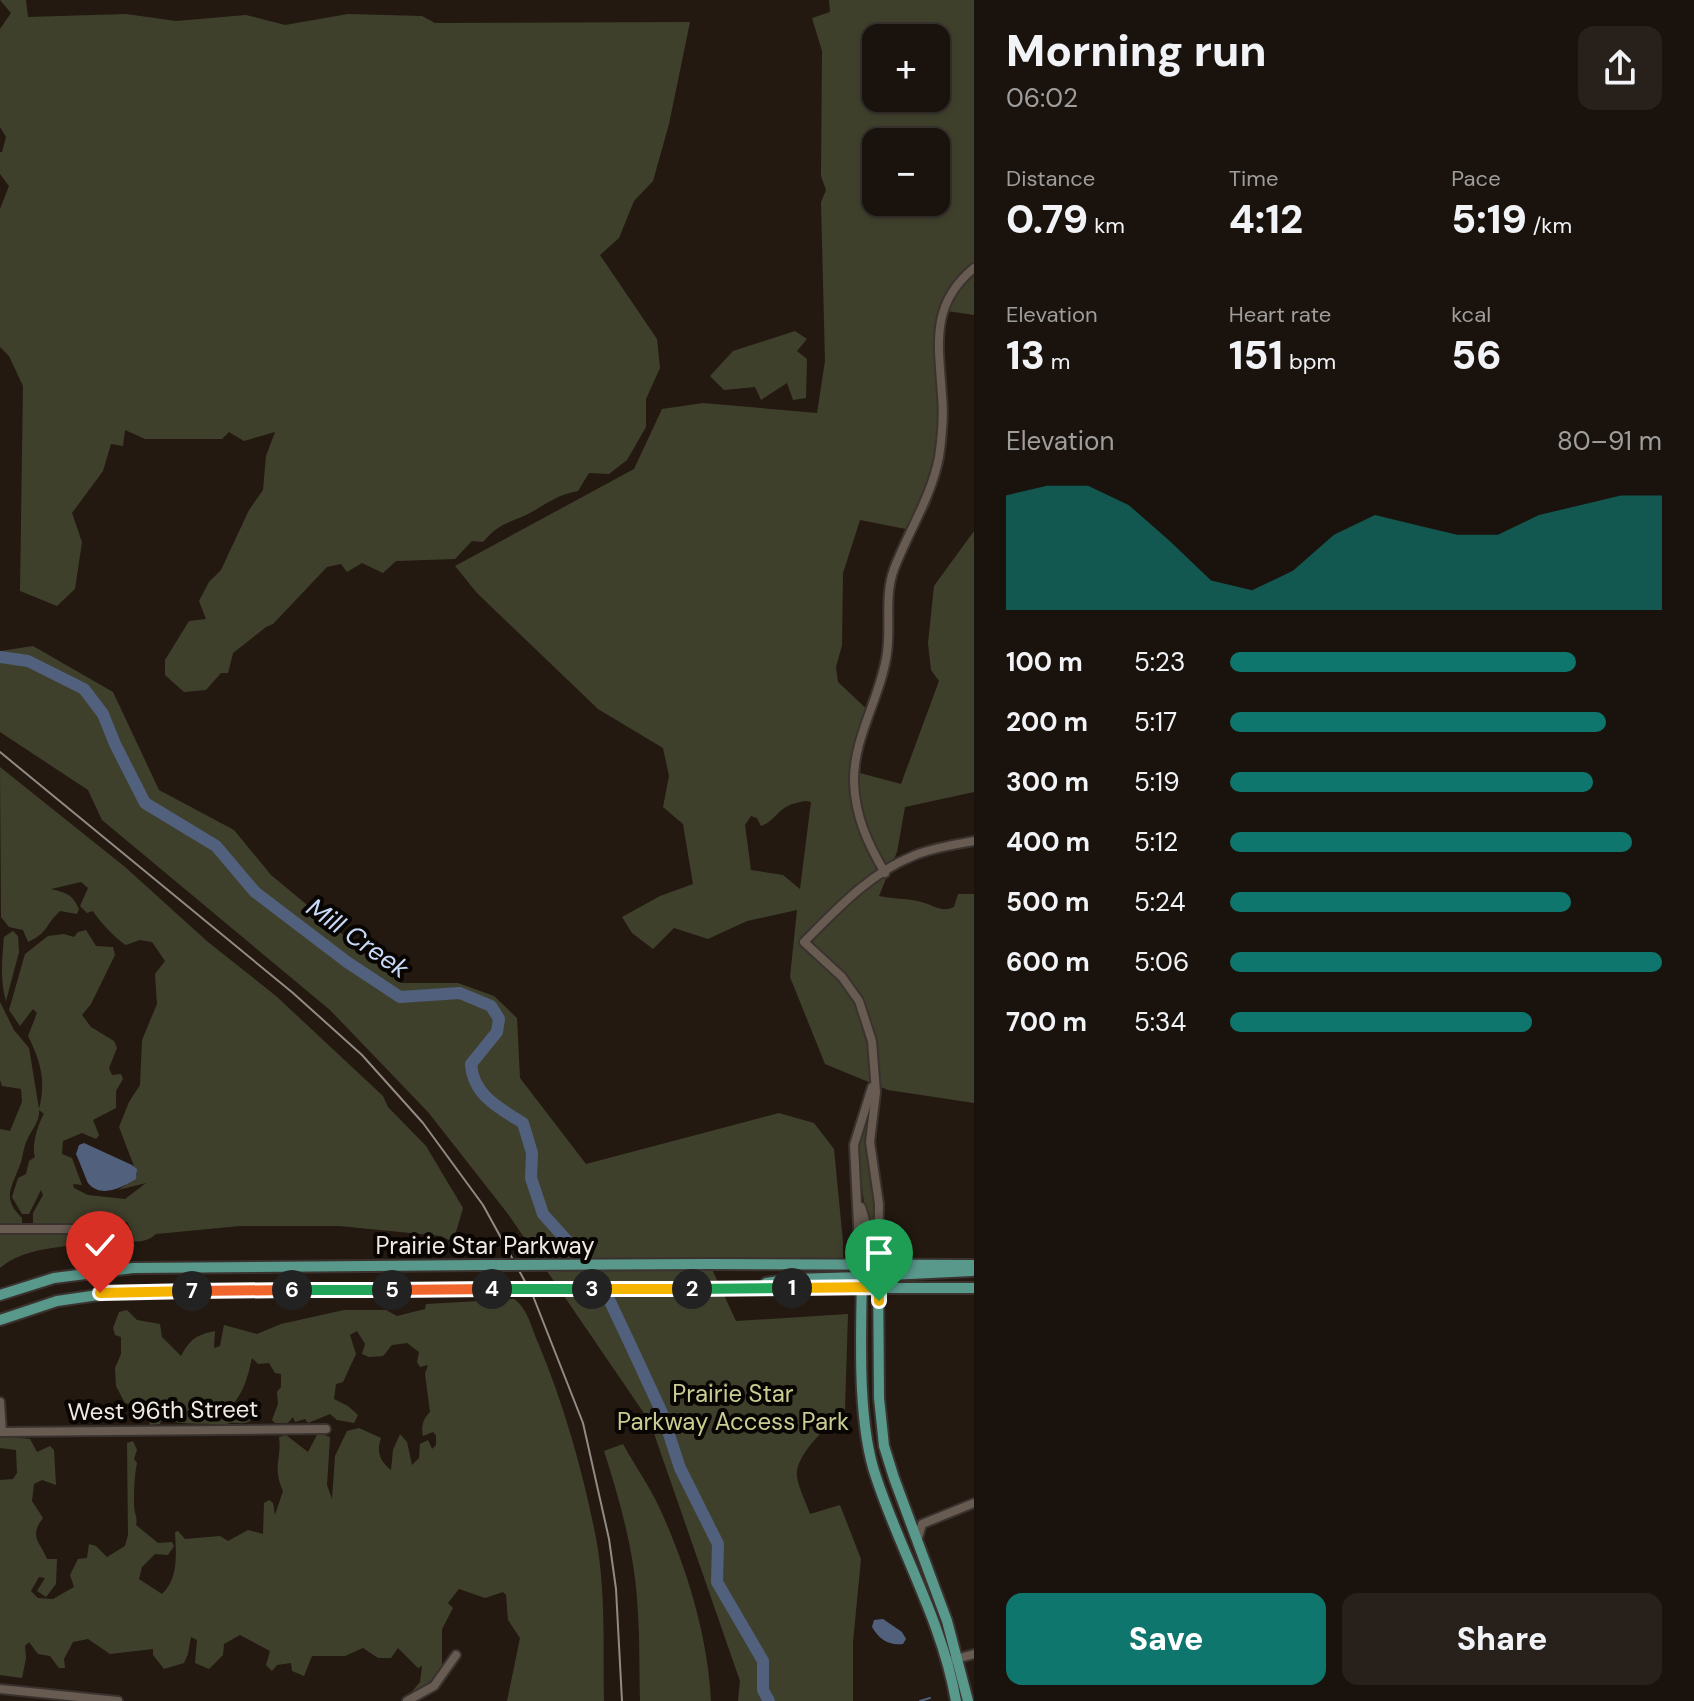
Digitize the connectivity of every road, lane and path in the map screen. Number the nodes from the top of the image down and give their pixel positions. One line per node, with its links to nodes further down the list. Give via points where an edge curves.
1 (974, 268): 3 (street, via 953,291 940,323 943,412 937,465 888,591 887,656 857,759 859,816)
2 (974, 841): 3 (street, via 912,856)
3 (885, 873): 4 (street, via 843,903 804,942 859,1001 872,1041)
4 (874, 1074): 5 (street, via 854,1145); 9 (street, via 870,1142 879,1204)
5 (858, 1198): 8 (street); 9 (street)
6 (0, 1229): 7 (street)
7 (122, 1229)
8 (860, 1264): 9 (main road, Prairie Star Parkway); 12 (main road); 14 (main road, Prairie Star Parkway, bridge, via 133,1268 54,1278)
9 (878, 1264): 10 (main road, Prairie Star Parkway); 11 (main road); 12 (main road)
10 (974, 1268): 11 (main road)
11 (881, 1280): 12 (main road, Prairie Star Parkway); 13 (main road, Prairie Star Parkway, via 901,1287); 20 (main road, via 880,1426)
12 (862, 1282): 15 (main road, Prairie Star Parkway, bridge, via 747,1288 119,1292 57,1301); 25 (main road, via 870,1458)
13 (974, 1288)
14 (0, 1295)
15 (0, 1320)
16 (0, 1402): 18 (street)
17 (326, 1429): 18 (street, West 96th Street)
18 (1, 1432)
19 (974, 1503): 21 (street)
20 (908, 1518): 21 (street); 22 (main road)
21 (922, 1524): 22 (street)
22 (918, 1543): 25 (main road, via 947,1621)
23 (974, 1654): 25 (street)
24 (456, 1655): 27 (street)
25 (952, 1660): 30 (main road); 31 (main road)
26 (0, 1689): 28 (street)
27 (427, 1697): 29 (street)
28 (118, 1701)
29 (407, 1701)
30 (956, 1701)
31 (968, 1701)

